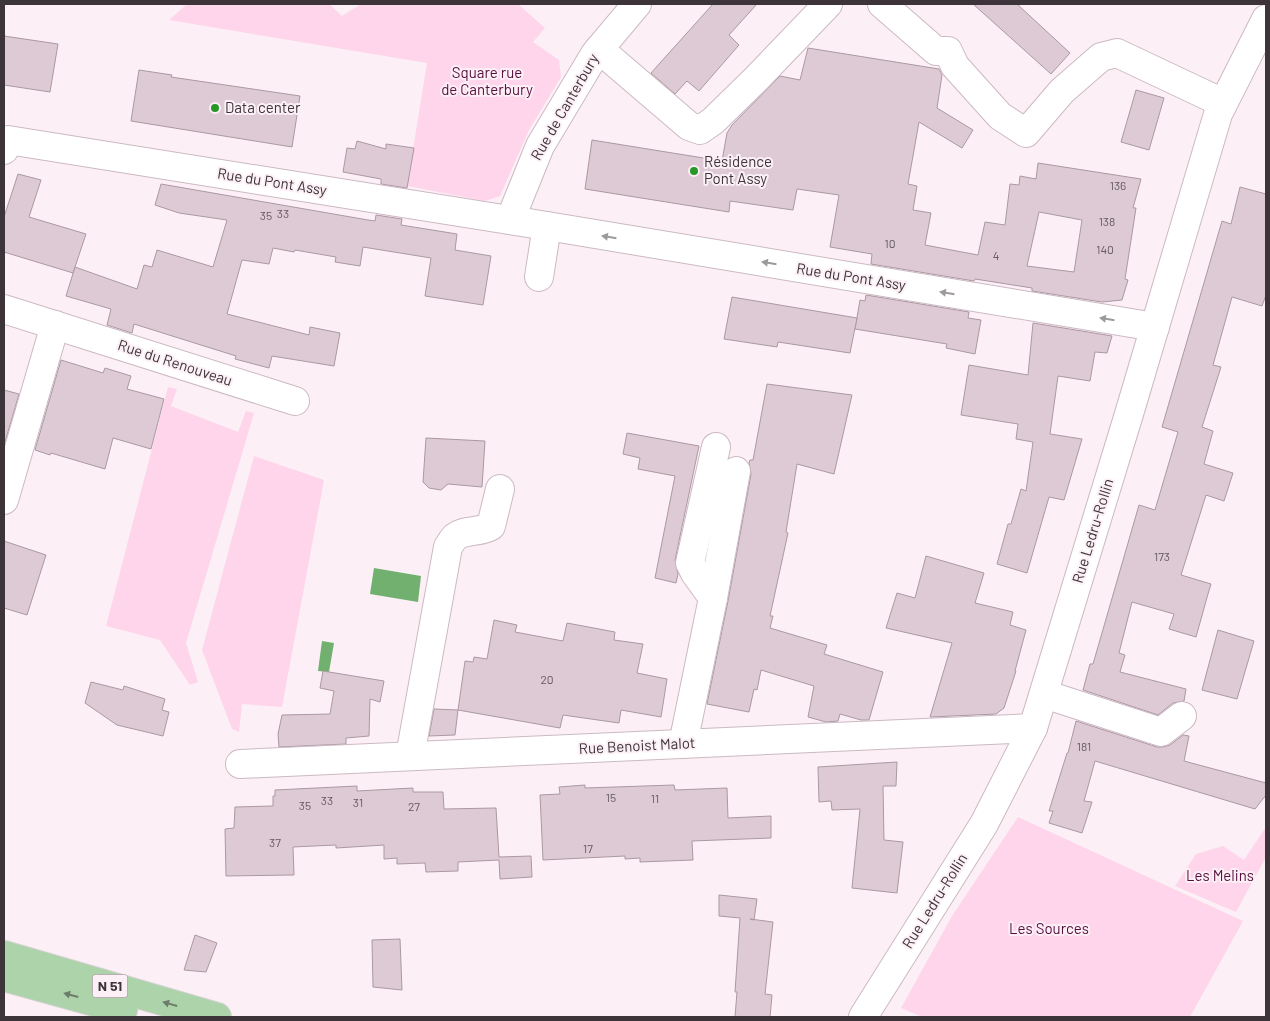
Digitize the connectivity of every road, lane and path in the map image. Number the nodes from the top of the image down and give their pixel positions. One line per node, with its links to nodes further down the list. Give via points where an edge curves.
1 (637, 4): 5 (street, Rue de Canterbury)
2 (828, 4): 5 (street, via 713,121 700,130 689,126)
3 (882, 4): 6 (street, via 936,51 948,51 956,66 1000,116 1026,133 1062,91 1101,57 1117,53)
4 (1266, 19): 6 (street, Rue Ledru-Rollin)
5 (599, 48): 8 (street, Rue de Canterbury, via 540,146)
6 (1223, 103): 13 (street, Rue Ledru-Rollin)
7 (4, 150): 8 (street, Rue du Pont Assy, via 8,140)
8 (510, 220): 9 (street, Rue du Pont Assy)
9 (547, 226): 10 (street); 13 (street, Rue du Pont Assy, one-way to 9)
10 (539, 277)
11 (4, 309): 12 (street, Rue du Renouveau)
12 (55, 325): 14 (street, Rue du Renouveau); 18 (street)
13 (1155, 327): 20 (street, Rue Ledru-Rollin)
14 (296, 401)
15 (716, 446): 19 (street, via 690,563)
16 (736, 471): 19 (street)
17 (500, 489): 24 (street, via 490,526 456,537 448,547)
18 (4, 500)
19 (713, 598): 23 (street)
20 (1044, 694): 21 (street, via 1161,732); 22 (street, Rue Ledru-Rollin)
21 (1182, 716)
22 (1034, 728): 23 (street, Rue Benoist Malot); 30 (street, Rue Ledru-Rollin, via 984,824)
23 (683, 744): 24 (street, Rue Benoist Malot)
24 (410, 756): 25 (street, Rue Benoist Malot)
25 (240, 764)
26 (4, 955): 29 (main road, N 51, one-way to 26)
27 (4, 977): 28 (main road, one-way to 27)
28 (151, 1017)
29 (216, 1017)
30 (863, 1017)

